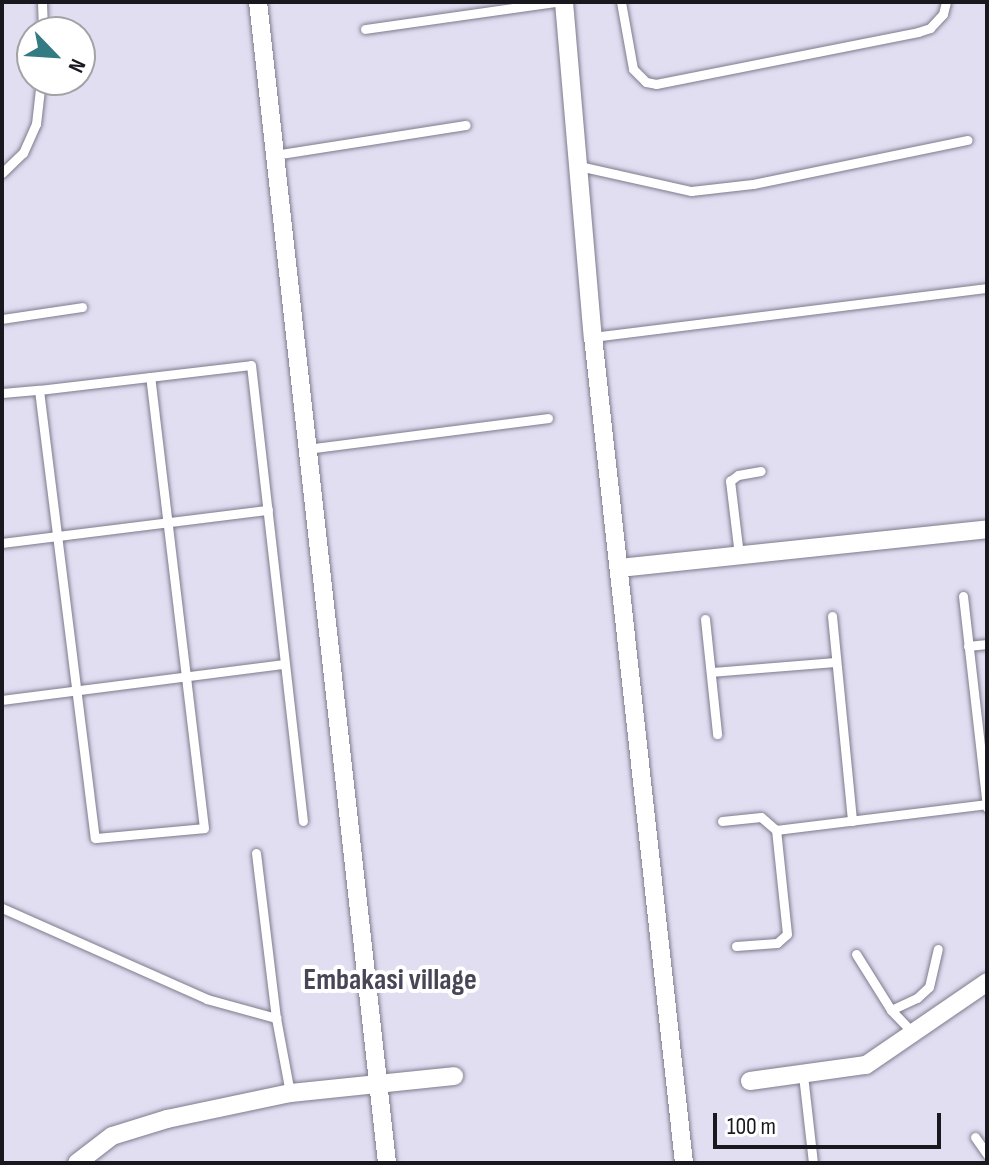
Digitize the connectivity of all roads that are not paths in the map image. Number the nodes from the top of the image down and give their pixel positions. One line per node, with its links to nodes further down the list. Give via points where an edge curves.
1 (258, 2): 10 (street)
2 (554, 2): 6 (lane)
3 (564, 2): 11 (street)
4 (621, 2): 5 (lane, via 633,69 656,84 918,32 930,28)
5 (946, 2)
6 (365, 29)
7 (39, 96): 12 (lane, via 36,124 23,153)
8 (466, 125): 10 (lane)
9 (968, 140): 11 (lane, via 753,184 691,191)
10 (274, 155): 21 (street)
11 (579, 166): 16 (street)
12 (2, 173)
13 (987, 288): 16 (lane)
14 (82, 307): 15 (lane)
15 (2, 319)
16 (593, 337): 29 (street)
17 (150, 377): 18 (lane); 23 (lane, via 251,365); 24 (lane)
18 (39, 390): 19 (lane); 26 (lane)
19 (2, 393)
20 (548, 418): 21 (lane)
21 (307, 449): 60 (street)
22 (761, 471): 28 (lane, via 730,481)
23 (268, 510): 24 (lane); 36 (lane)
24 (168, 525): 26 (lane); 38 (lane)
25 (987, 529): 28 (street)
26 (58, 537): 27 (lane); 39 (lane)
27 (2, 543)
28 (739, 555): 29 (street)
29 (619, 568): 66 (street)
30 (963, 596): 34 (lane)
31 (832, 616): 35 (lane)
32 (705, 619): 37 (lane)
33 (987, 644): 34 (lane)
34 (968, 646): 41 (lane)
35 (834, 662): 37 (lane); 46 (lane)
36 (284, 664): 38 (lane); 44 (lane)
37 (711, 672): 42 (lane)
38 (186, 676): 39 (lane); 39 (lane, via 204,828 95,838)
39 (77, 689): 40 (lane)
40 (2, 700)
41 (983, 733): 43 (lane)
42 (717, 734)
43 (987, 806): 46 (lane)
44 (303, 821)
45 (722, 821): 47 (lane, via 761,817)
46 (852, 821): 47 (lane)
47 (776, 830): 50 (lane, via 787,934 777,943)
48 (256, 853): 55 (lane)
49 (2, 908): 55 (lane, via 207,999)
50 (736, 946)
51 (938, 949): 54 (lane, via 929,987)
52 (856, 954): 54 (lane)
53 (987, 982): 56 (street)
54 (891, 1010): 56 (lane)
55 (276, 1018): 61 (lane)
56 (913, 1033): 57 (street, via 866,1065)
57 (803, 1075): 59 (street); 67 (lane)
58 (454, 1076): 60 (street)
59 (750, 1081)
60 (377, 1084): 61 (street); 65 (street)
61 (290, 1093): 64 (street, via 142,1126 112,1136)
62 (975, 1137): 63 (lane)
63 (987, 1154)
64 (77, 1163)
65 (387, 1163)
66 (684, 1163)
67 (813, 1163)

